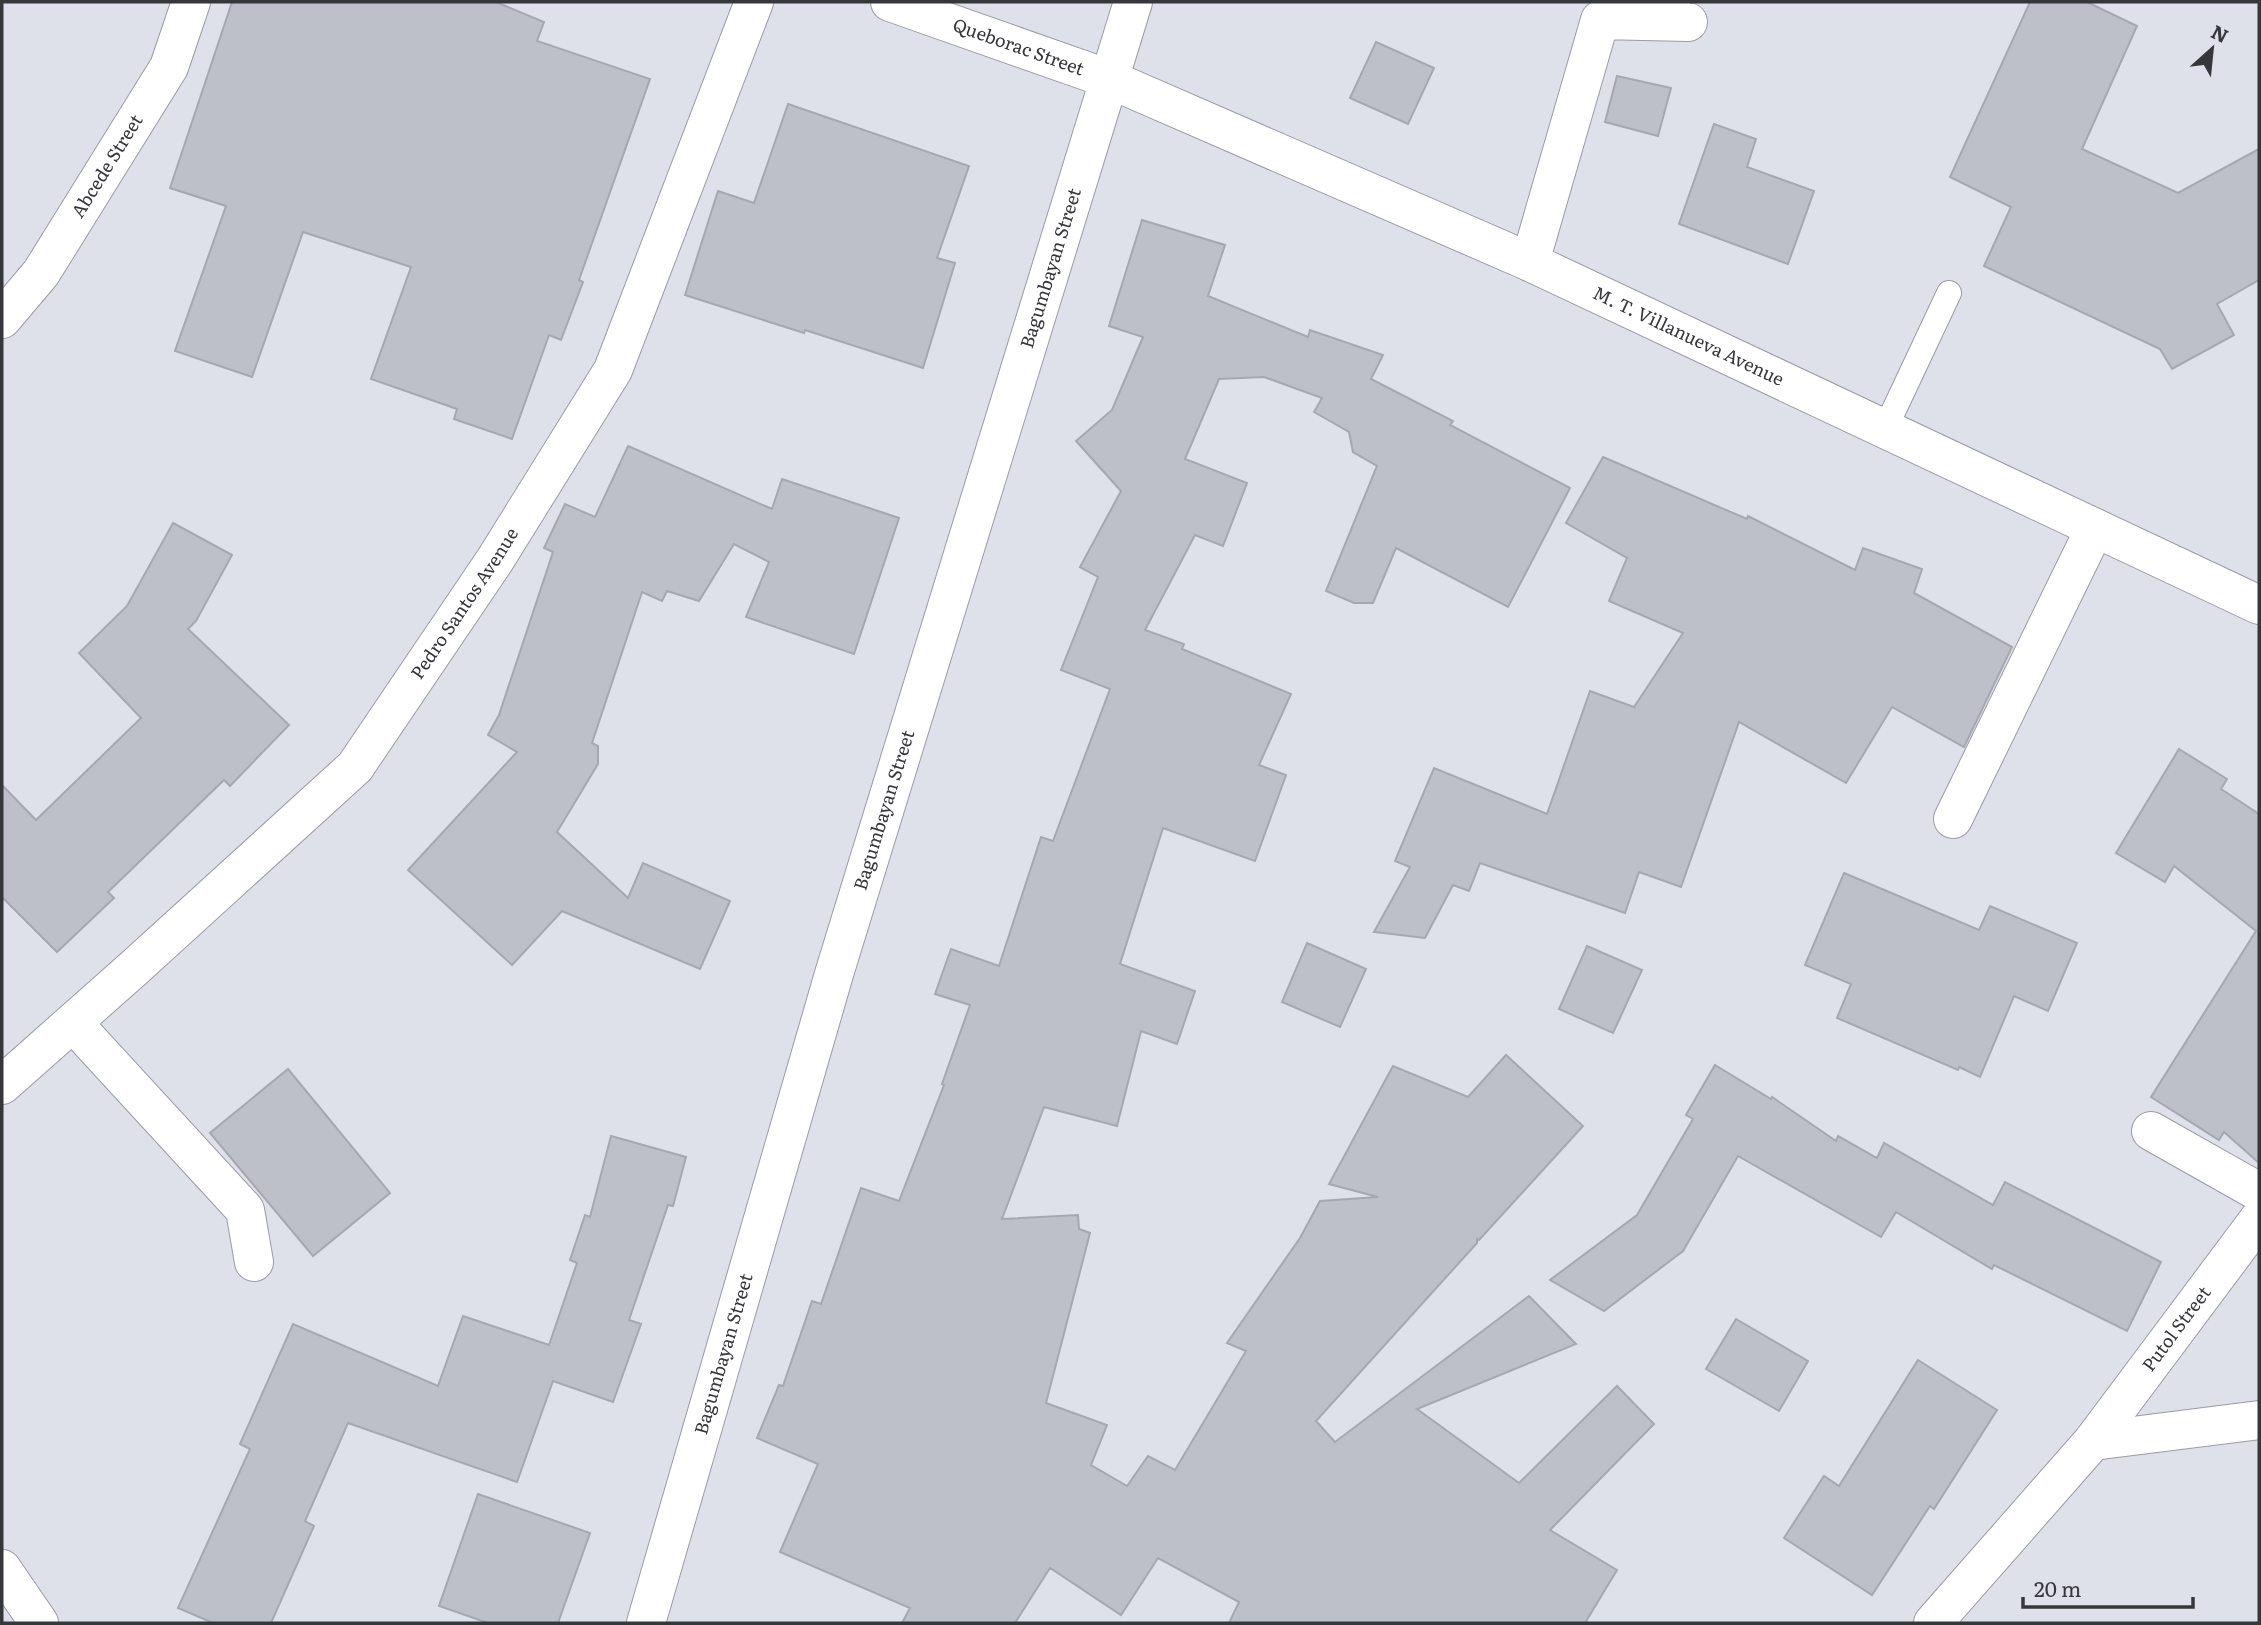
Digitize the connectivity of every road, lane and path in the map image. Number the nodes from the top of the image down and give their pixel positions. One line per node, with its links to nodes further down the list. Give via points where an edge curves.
1 (191, 2): 9 (street, Abcede Street, via 169,67 41,273)
2 (754, 2): 14 (street, Pedro Santos Avenue, via 613,370 495,560 355,766)
3 (890, 2): 6 (street, Queborac Street)
4 (1133, 2): 6 (street, Bagumbayan Street)
5 (1688, 22): 7 (street, via 1600,20)
6 (1109, 79): 7 (street, M. T. Villanueva Avenue); 24 (street, Bagumbayan Street, via 834,974)
7 (1530, 262): 10 (street, M. T. Villanueva Avenue)
8 (1949, 293): 10 (lane)
9 (2, 318)
10 (1885, 429): 11 (street, M. T. Villanueva Avenue)
11 (2095, 528): 12 (street, M. T. Villanueva Avenue); 13 (street)
12 (2259, 605)
13 (1954, 818)
14 (73, 1023): 15 (street, Pedro Santos Avenue); 19 (street, via 244,1210)
15 (2, 1085)
16 (2151, 1131): 17 (street)
17 (2259, 1192)
18 (2259, 1219): 21 (street, Putol Street)
19 (254, 1262)
20 (2259, 1419): 21 (street)
21 (2093, 1441): 25 (street, Putol Street)
22 (2, 1569): 23 (street)
23 (39, 1623)
24 (646, 1623)
25 (1933, 1623)

